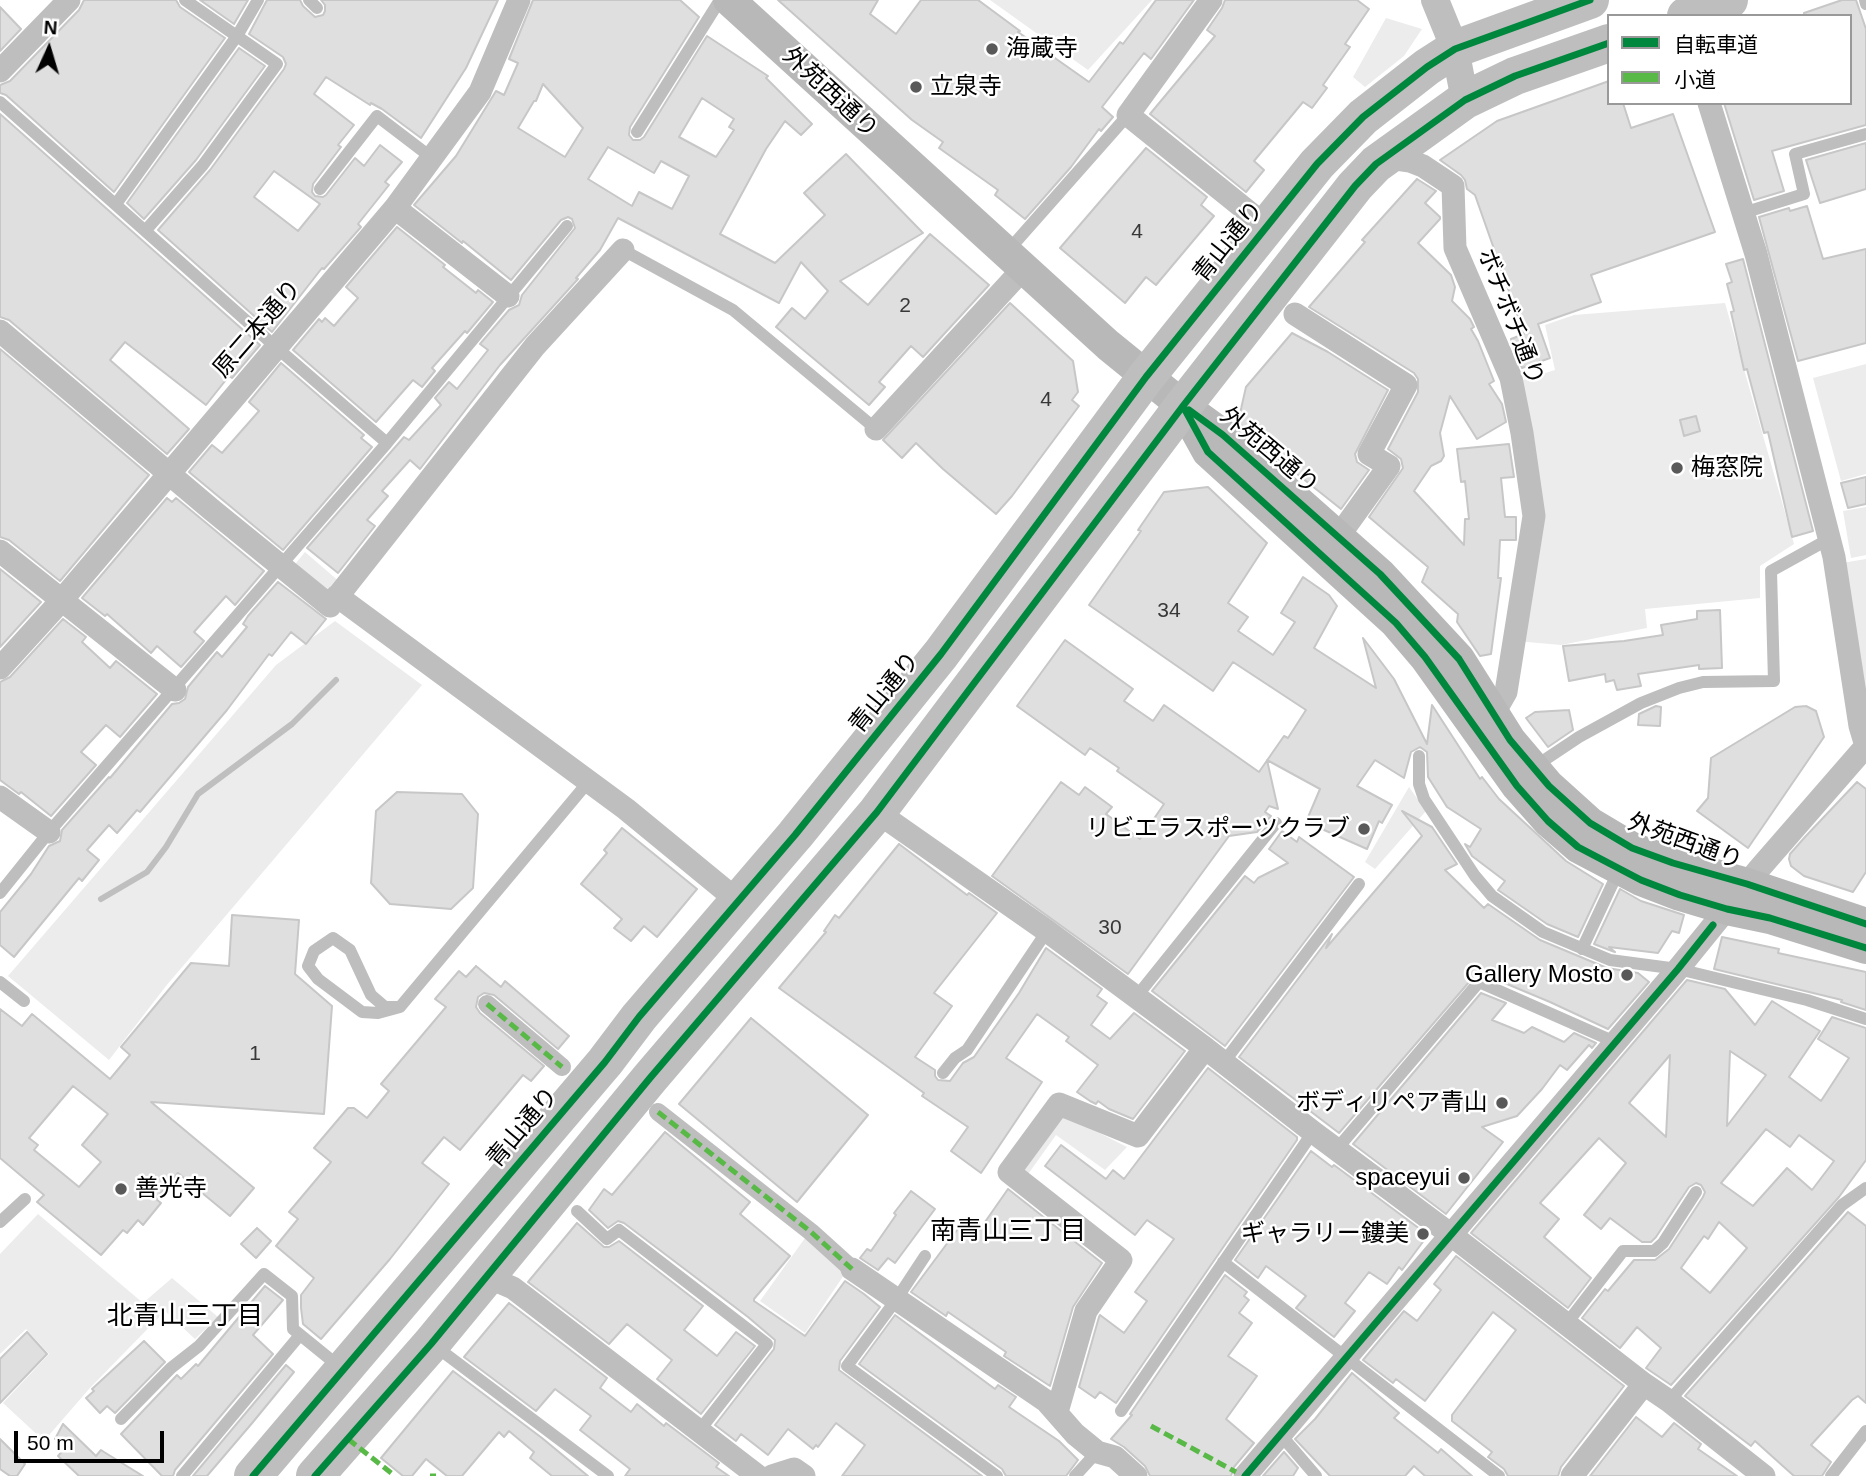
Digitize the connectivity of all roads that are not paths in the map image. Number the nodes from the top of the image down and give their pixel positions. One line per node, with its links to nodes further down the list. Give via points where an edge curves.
1 (69, 0): 15 (street)
2 (186, 0): 12 (lane)
3 (258, 0): 12 (lane)
4 (519, 0): 22 (street, 原二本通り, via 480,92)
5 (720, 0): 20 (lane)
6 (1211, 0): 19 (street)
7 (1435, 0): 14 (street)
8 (1590, 0): 14 (highway, 青山通り)
9 (1729, 0): 11 (highway)
10 (744, 5): 32 (main road, 外苑西通り)
11 (1691, 14)
12 (237, 37): 25 (lane); 30 (lane, via 277,64 203,165)
13 (1607, 44): 16 (highway, via 1515,76)
14 (1454, 50): 16 (street); 29 (highway, 青山通り, via 1355,124)
15 (0, 71)
16 (1465, 100): 23 (highway)
17 (0, 102): 25 (lane)
18 (1710, 105): 27 (street)
19 (1128, 115): 29 (street); 32 (lane)
20 (637, 132)
21 (1866, 134): 27 (lane, via 1795,154 1804,194)
22 (432, 158): 24 (lane, via 377,116); 26 (street, 原二本通り)
23 (1377, 164): 38 (highway, via 1340,204); 50 (street, ボチボチ通り, via 1410,161 1452,186 1455,248 1511,378 1534,516 1506,692)
24 (320, 189)
25 (116, 204): 30 (lane)
26 (395, 208): 33 (street); 36 (street, 原二本通り)
27 (1743, 213): 43 (street)
28 (567, 226): 33 (lane)
29 (1266, 226): 37 (highway, 青山通り)
30 (146, 230): 36 (lane)
31 (623, 250): 39 (lane, via 733,310); 46 (street, via 535,346)
32 (1014, 261): 37 (main road, 外苑西通り); 39 (street)
33 (508, 296): 40 (lane)
34 (1295, 314): 42 (street, via 1406,385 1369,454 1389,466)
35 (0, 331): 41 (street)
36 (277, 348): 40 (lane); 41 (street, 原二本通り)
37 (1146, 377): 38 (main road, 外苑西通り); 62 (highway, 青山通り, via 941,654)
38 (1183, 406): 42 (main road, 外苑西通り, via 1223,435); 55 (highway); 58 (main road, 外苑西通り, via 1208,452 1396,624 1548,821 1578,846)
39 (876, 429)
40 (387, 443): 45 (lane)
41 (169, 474): 45 (street); 47 (street, 原二本通り)
42 (1338, 537): 50 (main road, 外苑西通り, via 1439,636)
43 (1829, 538): 52 (lane, via 1772,571 1774,681 1703,682 1679,688 1579,737); 60 (street, via 1866,746)
44 (0, 551): 47 (street)
45 (281, 567): 46 (street, via 330,606); 49 (lane)
46 (337, 596): 53 (street)
47 (61, 600): 48 (street, 原二本通り); 49 (street)
48 (0, 668)
49 (174, 690): 57 (lane)
50 (1494, 713): 52 (main road, 外苑西通り)
51 (1419, 756): 67 (lane, via 1424,799 1475,876 1492,896 1521,917)
52 (1534, 767): 60 (main road, 外苑西通り, via 1590,823 1632,848)
53 (589, 781): 62 (street); 73 (lane)
54 (0, 797): 57 (street)
55 (877, 811): 65 (street); 77 (highway)
56 (1276, 823): 70 (lane)
57 (49, 832): 61 (lane)
58 (1619, 870): 63 (main road, 外苑西通り); 67 (lane)
59 (1359, 884): 79 (lane)
60 (1747, 884): 63 (street); 64 (main road, 外苑西通り)
61 (0, 893)
62 (738, 901): 74 (highway, 青山通り)
63 (1727, 909): 66 (main road, 外苑西通り); 68 (street)
64 (1866, 924)
65 (1047, 931): 70 (street); 81 (lane, via 967,1049)
66 (1866, 948)
67 (1582, 949): 68 (lane, via 1611,960)
68 (1678, 969): 75 (lane); 76 (street)
69 (0, 982): 71 (lane)
70 (1137, 996): 78 (street)
71 (24, 1001)
72 (487, 1004): 80 (street)
73 (400, 1007): 73 (lane, via 362,1012 313,973 308,966 314,951 333,938 350,950 372,995 385,1006)
74 (639, 1017): 77 (highway, via 642,1035 653,1044); 100 (highway, 青山通り)
75 (1866, 1019)
76 (1615, 1042): 84 (lane, via 1479,982); 90 (street)
77 (680, 1043): 94 (highway)
78 (1205, 1048): 79 (street); 104 (street, via 1138,1136 1059,1104 1009,1172 1121,1260 1086,1311)
79 (1224, 1062): 83 (street)
80 (562, 1067)
81 (943, 1073)
82 (657, 1112): 93 (street)
83 (1313, 1132): 84 (street); 92 (lane)
84 (1336, 1150): 90 (street)
85 (1866, 1188): 102 (lane, via 1842,1205)
86 (1696, 1192): 96 (lane, via 1663,1242 1654,1251 1623,1251)
87 (25, 1199): 89 (lane)
88 (577, 1211): 106 (lane, via 607,1240 619,1230 767,1344)
89 (0, 1222)
90 (1450, 1234): 96 (street); 99 (street)
91 (925, 1256): 95 (lane)
92 (1223, 1262): 99 (lane); 103 (lane)
93 (852, 1269): 95 (street)
94 (478, 1286): 98 (highway); 106 (street, via 499,1282 513,1288)
95 (896, 1300): 104 (street); 119 (lane, via 847,1366)
96 (1567, 1323): 101 (street)
97 (300, 1335): 100 (lane); 105 (lane, via 293,1329 292,1296 264,1274 199,1346); 112 (lane)
98 (431, 1344): 114 (highway); 115 (lane)
99 (1347, 1357): 108 (street); 123 (lane)
100 (343, 1370): 113 (highway, 青山通り)
101 (1643, 1384): 102 (street); 124 (street)
102 (1669, 1401): 110 (street)
103 (1121, 1411)
104 (1057, 1412): 109 (street)
105 (121, 1419)
106 (699, 1431): 116 (street)
107 (1866, 1431): 125 (lane)
108 (1280, 1434): 111 (street); 122 (lane)
109 (1097, 1452): 120 (lane); 121 (street, via 1115,1457)
110 (1757, 1474)
111 (1241, 1475)
112 (182, 1476)
113 (253, 1476)
114 (315, 1476)
115 (608, 1476)
116 (758, 1476)
117 (772, 1476): 118 (street, via 794,1469)
118 (804, 1476)
119 (996, 1476)
120 (1074, 1476)
121 (1136, 1476)
122 (1315, 1476)
123 (1499, 1476)
124 (1572, 1476)
125 (1831, 1476)

